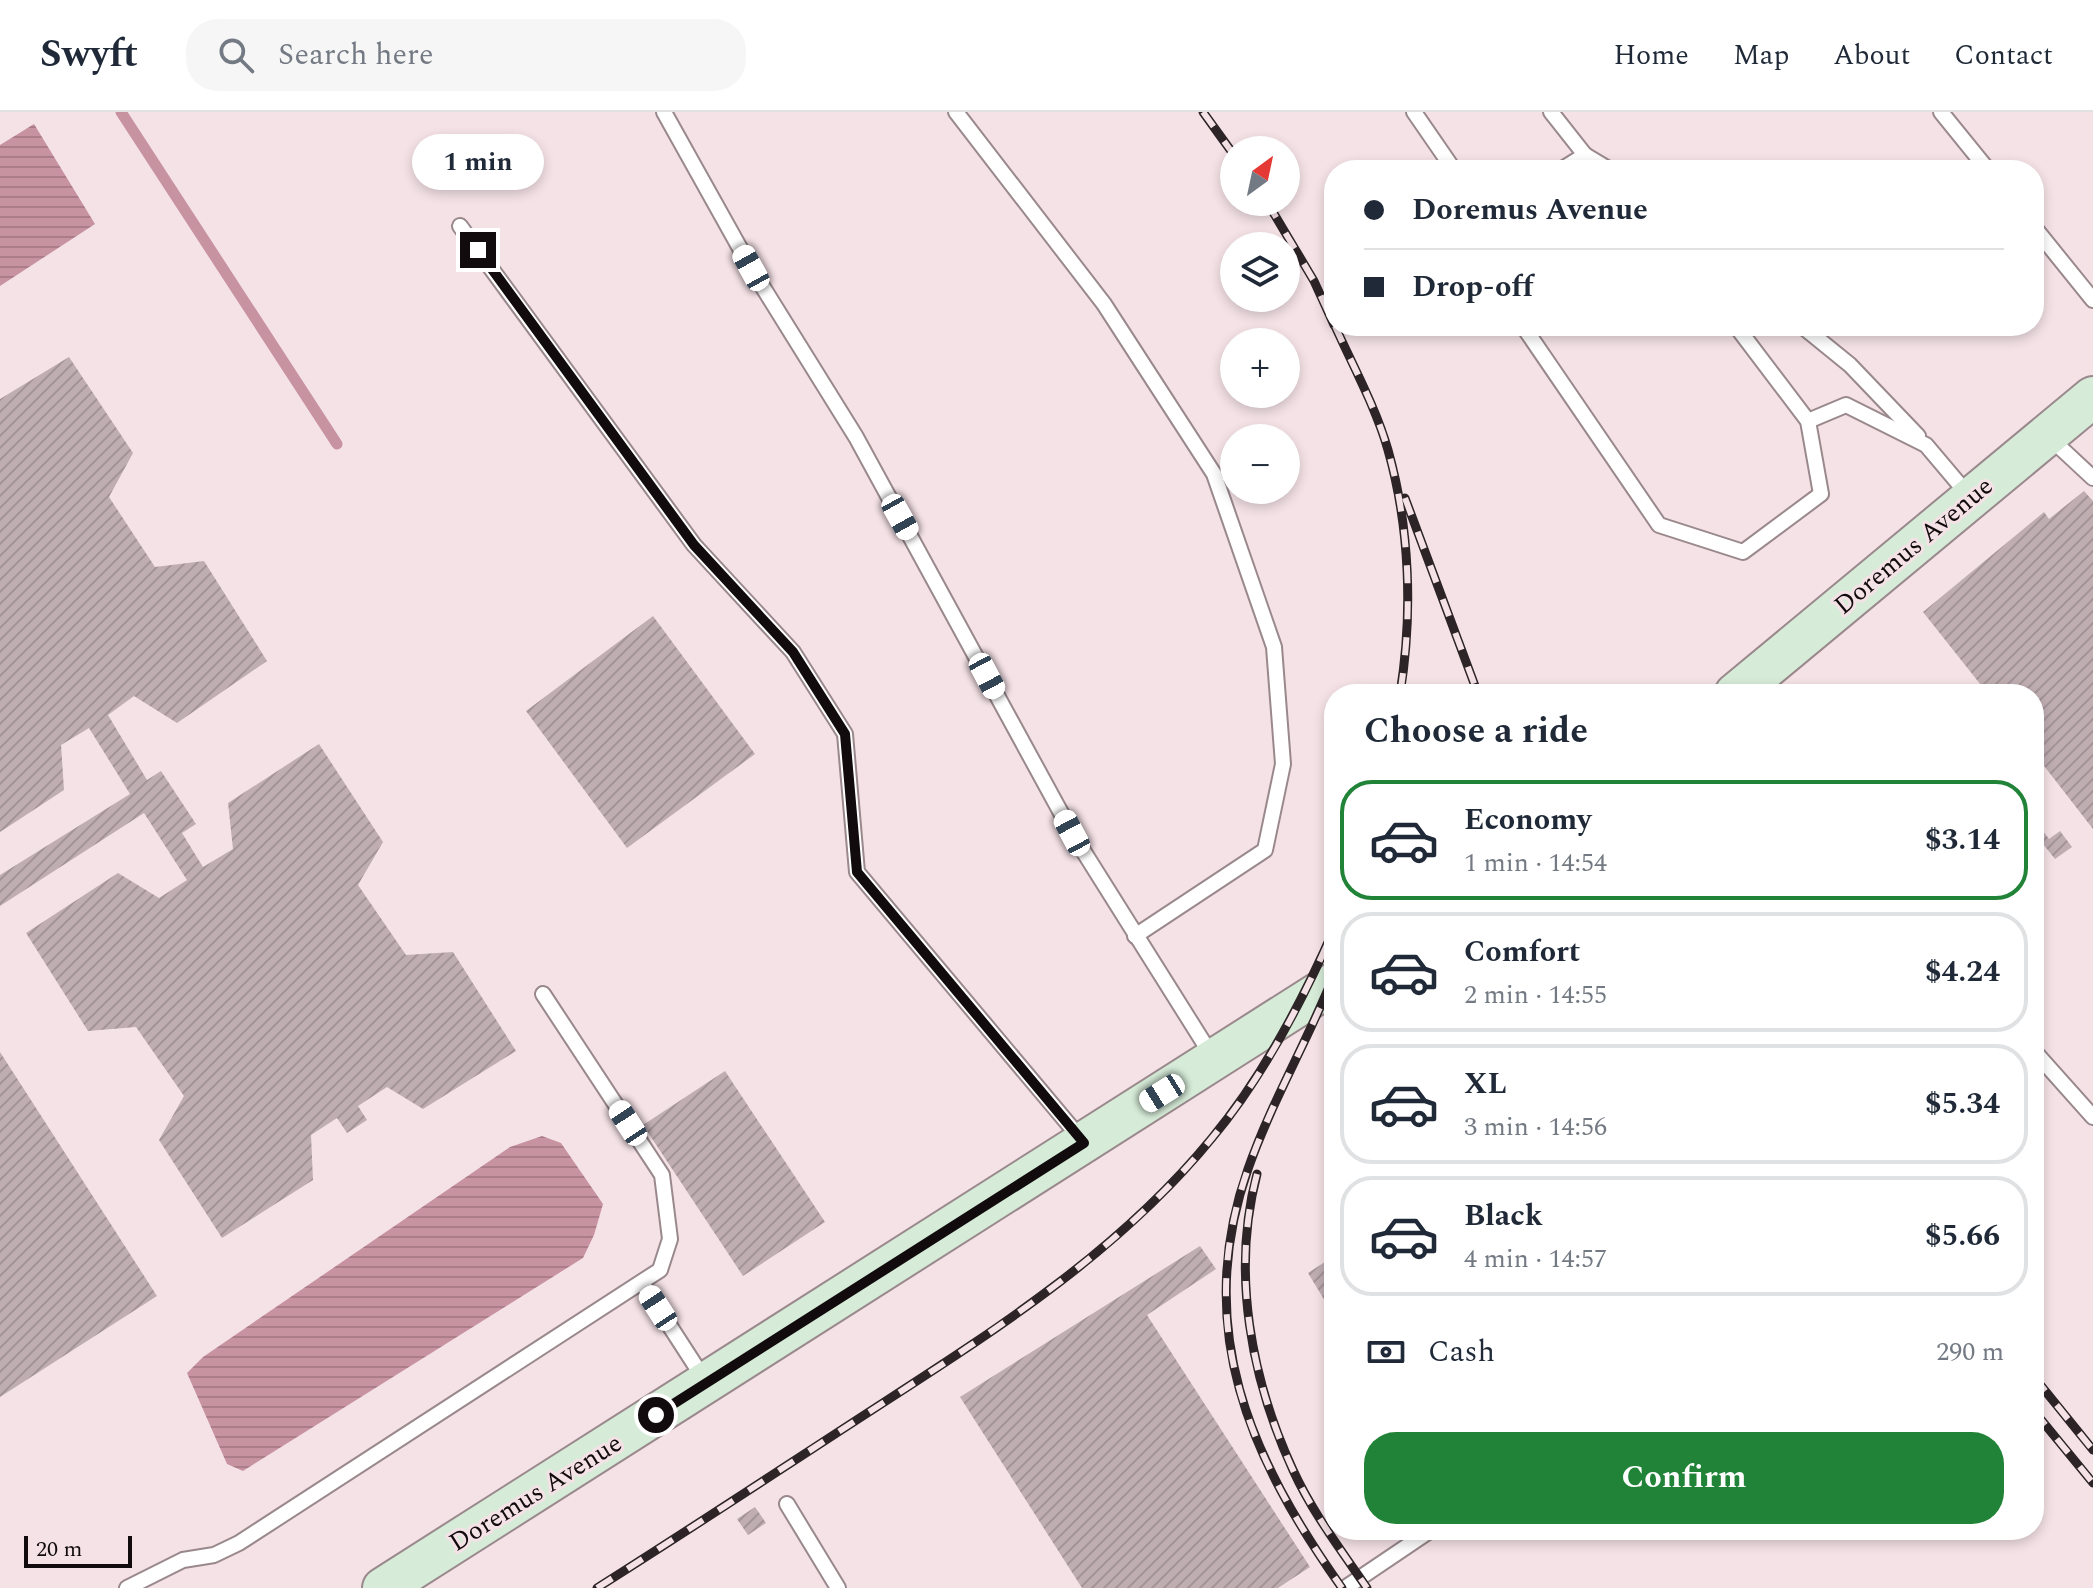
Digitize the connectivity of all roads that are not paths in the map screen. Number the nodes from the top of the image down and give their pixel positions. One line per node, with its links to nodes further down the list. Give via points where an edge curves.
1 (664, 112): 24 (lane, via 751,268 856,437 1072,833)
2 (956, 112): 24 (lane, via 1104,304 1214,474 1274,647 1283,764 1265,850)
3 (1414, 112): 7 (lane)
4 (1551, 112): 6 (lane)
5 (1941, 112): 10 (lane)
6 (1585, 155): 8 (lane); 9 (lane)
7 (1447, 160)
8 (1577, 160)
9 (1593, 160)
10 (1980, 160)
11 (460, 226): 30 (lane, via 694,545 793,652 845,734 857,872)
12 (2044, 239): 13 (lane)
13 (2093, 300)
14 (1530, 336): 18 (lane, via 1659,525 1743,552 1821,494)
15 (1744, 336): 18 (lane)
16 (1814, 336): 20 (lane, via 1850,365)
17 (2093, 397): 19 (main road, Doremus Avenue)
18 (1808, 421): 20 (lane, via 1846,405)
19 (2047, 435): 21 (lane); 22 (main road, Doremus Avenue)
20 (1926, 445): 22 (lane)
21 (2093, 478)
22 (1971, 497): 23 (main road, Doremus Avenue)
23 (1747, 684)
24 (1135, 936): 27 (lane)
25 (1324, 989): 27 (main road, Doremus Avenue)
26 (543, 994): 31 (lane, via 662,1175 670,1239 660,1270)
27 (1214, 1060): 30 (main road, Doremus Avenue)
28 (2044, 1062): 29 (lane)
29 (2093, 1117)
30 (1084, 1143): 32 (main road, Doremus Avenue)
31 (642, 1283): 32 (lane); 35 (lane, via 239,1543 214,1555 183,1560)
32 (706, 1383): 36 (main road, Doremus Avenue)
33 (787, 1504): 37 (lane)
34 (1416, 1540): 38 (lane)
35 (127, 1588)
36 (383, 1588)
37 (838, 1588)
38 (1345, 1588)

